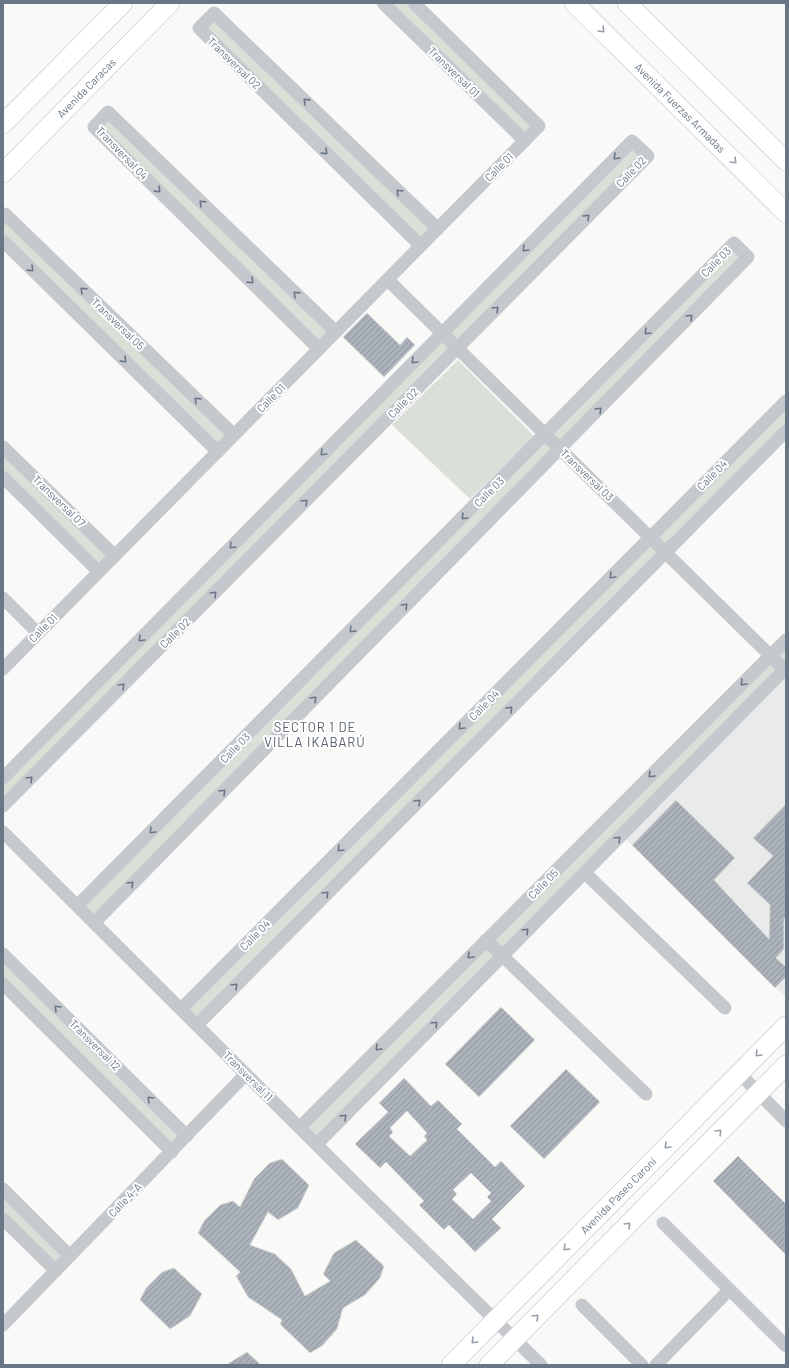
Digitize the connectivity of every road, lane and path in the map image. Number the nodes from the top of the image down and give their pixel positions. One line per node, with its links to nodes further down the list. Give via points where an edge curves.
1 (123, 3): 7 (street)
2 (170, 3): 11 (street, Avenida Caracas)
3 (383, 3): 9 (street, Transversal 01)
4 (414, 3): 8 (street, Transversal 01)
5 (574, 3): 12 (street, Avenida Fuerzas Armadas, one-way to 12)
6 (627, 3): 10 (street)
7 (3, 124)
8 (539, 126): 9 (street, Calle 01)
9 (525, 141): 14 (street, Calle 01)
10 (786, 160)
11 (3, 173)
12 (786, 214)
13 (3, 216): 27 (street, Transversal 05, one-way to 13, via 5,214)
14 (438, 229): 16 (street, Calle 01); 16 (street, Transversal 02, one-way to 16, via 214,13 199,28)
15 (3, 241): 31 (street, Transversal 05, one-way to 31)
16 (421, 246): 17 (street, Calle 01)
17 (388, 280): 18 (street, Calle 01); 19 (street, Transversal 03)
18 (336, 332): 21 (street, Calle 01); 21 (street, Transversal 04, one-way to 21, via 108,112 94,127)
19 (442, 333): 20 (street, Transversal 03); 20 (street, Calle 02, one-way to 19, via 648,156 632,141); 39 (street, Calle 02, one-way to 39)
20 (458, 348): 26 (street, Transversal 03); 41 (street, Calle 02, one-way to 20)
21 (319, 349): 27 (street, Calle 01)
22 (627, 352): 23 (street); 23 (street, Calle 03, one-way to 22, via 748,257 734,243); 26 (street, Calle 03)
23 (642, 366): 30 (street, Calle 03, one-way to 23)
24 (786, 401): 28 (street, Calle 04)
25 (786, 431): 32 (street, Calle 04)
26 (545, 434): 30 (street, Transversal 03); 46 (street, Calle 03, one-way to 46)
27 (234, 435): 31 (street, Calle 01)
28 (748, 440): 32 (street); 34 (street, Calle 04)
29 (3, 447): 36 (street, Transversal 07)
30 (560, 449): 34 (street, Transversal 03); 47 (street, Calle 03, one-way to 30)
31 (218, 452): 36 (street, Calle 01)
32 (763, 455): 35 (street, Calle 04)
33 (3, 476): 37 (street, Transversal 07)
34 (650, 537): 35 (street, Transversal 03); 54 (street, Calle 04, one-way to 54)
35 (666, 553): 43 (street, Transversal 03); 56 (street, Calle 04, one-way to 35)
36 (115, 556): 37 (street, Calle 01)
37 (98, 572): 40 (street, Calle 01)
38 (3, 598): 40 (street)
39 (160, 620): 41 (street); 50 (street, Calle 02, one-way to 50)
40 (38, 633): 44 (street, Calle 01)
41 (174, 634): 51 (street, Calle 02, one-way to 41)
42 (786, 640): 43 (street, Calle 05)
43 (770, 655): 45 (street, Transversal 03); 48 (street, Calle 05, one-way to 48)
44 (3, 669)
45 (786, 670): 49 (street, Calle 05)
46 (263, 719): 47 (street); 52 (street, Calle 03)
47 (279, 735): 53 (street, Calle 03, one-way to 47)
48 (688, 738): 49 (street); 57 (street, Calle 05, one-way to 57)
49 (703, 753): 58 (street, Calle 05, one-way to 49)
50 (3, 778)
51 (3, 806)
52 (171, 812): 53 (street); 60 (street, Calle 03, one-way to 60)
53 (187, 828): 62 (street, Calle 03, one-way to 53)
54 (360, 829): 56 (street); 69 (street, Calle 04, one-way to 69)
55 (3, 832): 60 (street, Transversal 11)
56 (376, 844): 70 (street, Calle 04, one-way to 56)
57 (564, 862): 58 (street); 59 (street, Calle 05)
58 (582, 875): 61 (street, Calle 05); 68 (street)
59 (530, 896): 61 (street); 63 (street, Calle 05)
60 (77, 906): 62 (street, Transversal 11)
61 (546, 912): 65 (street, Calle 05, one-way to 61)
62 (94, 923): 69 (street, Transversal 11)
63 (486, 940): 65 (street); 78 (street, Calle 05, one-way to 78)
64 (3, 954): 66 (street, Transversal 12)
65 (502, 956): 76 (street); 80 (street, Calle 05, one-way to 65)
66 (23, 974): 67 (street); 79 (street, Transversal 12, one-way to 66)
67 (5, 986): 81 (street, Transversal 12)
68 (726, 1008)
69 (181, 1009): 70 (street, Transversal 11)
70 (197, 1025): 74 (street, Transversal 11)
71 (786, 1026): 73 (street, Avenida Paseo Caroní, one-way to 73)
72 (786, 1065): 75 (street)
73 (739, 1073): 75 (street); 89 (street, Avenida Paseo Caroní, one-way to 89)
74 (246, 1074): 78 (street, Transversal 11); 79 (street, Calle 4-A)
75 (758, 1093): 77 (street); 91 (street, one-way to 75)
76 (646, 1094)
77 (786, 1121)
78 (300, 1127): 80 (street, Transversal 11)
79 (187, 1136): 81 (street, Calle 4-A)
80 (316, 1144): 89 (street, Transversal 11)
81 (172, 1152): 85 (street, Calle 4-A)
82 (3, 1189): 85 (street)
83 (3, 1218): 86 (street)
84 (663, 1223): 87 (street)
85 (70, 1256): 86 (street, Calle 4-A)
86 (56, 1271): 90 (street, Calle 4-A)
87 (729, 1290): 92 (street); 97 (street)
88 (582, 1306): 96 (street)
89 (495, 1320): 91 (street, Transversal 11); 93 (street, Avenida Paseo Caroní, one-way to 93)
90 (3, 1325)
91 (515, 1339): 94 (street); 95 (street, Transversal 11)
92 (786, 1346)
93 (451, 1365)
94 (489, 1365)
95 (541, 1365)
96 (642, 1365)
97 (656, 1365)

